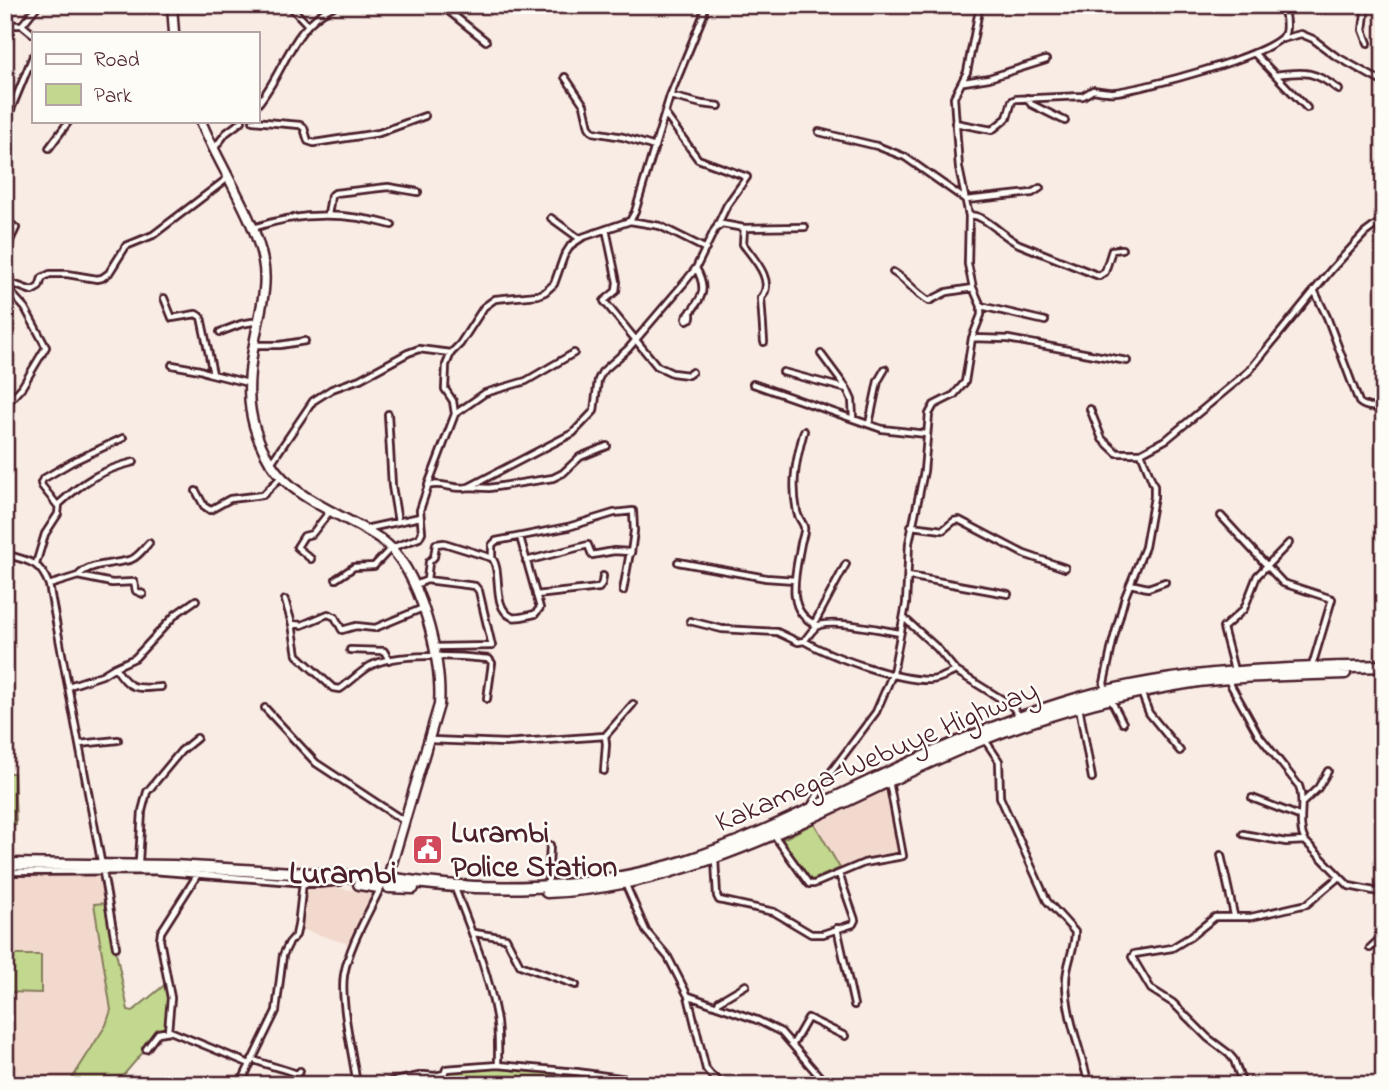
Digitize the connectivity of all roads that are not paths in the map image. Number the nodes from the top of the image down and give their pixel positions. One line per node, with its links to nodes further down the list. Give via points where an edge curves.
1 (38, 5): 14 (street)
2 (173, 5): 15 (main road)
3 (289, 5): 12 (street)
4 (335, 5): 12 (street)
5 (442, 5): 17 (street)
6 (527, 5): 10 (street)
7 (705, 5): 28 (street)
8 (980, 5): 25 (street)
9 (1366, 5): 19 (street, via 1363,30)
10 (535, 9)
11 (1284, 9): 18 (street, via 1286,32)
12 (307, 24): 30 (street)
13 (5, 25): 14 (street)
14 (22, 25): 16 (street)
15 (174, 32)
16 (32, 33)
17 (486, 41)
18 (1278, 41): 20 (street); 26 (street, via 1301,34 1313,38)
19 (1368, 43)
20 (1254, 53): 23 (street); 29 (street, via 1115,92)
21 (32, 58): 41 (street)
22 (1046, 60): 25 (street)
23 (1275, 75): 27 (street, via 1313,73); 32 (street)
24 (565, 77): 43 (street, via 584,105 593,132)
25 (963, 82): 40 (street, via 955,93)
26 (1384, 83)
27 (1339, 90)
28 (670, 96): 31 (street); 33 (street)
29 (1027, 97): 35 (street, via 1031,104); 40 (street, via 1012,101 1007,118 995,130)
30 (259, 103)
31 (719, 106)
32 (1307, 108)
33 (664, 113): 43 (street); 61 (street, via 698,159 747,177)
34 (425, 116): 39 (street, via 386,131 314,143 300,125)
35 (1065, 121)
36 (68, 122): 44 (street)
37 (201, 122): 45 (main road)
38 (241, 122): 45 (street)
39 (259, 122)
40 (955, 123): 49 (street)
41 (5, 124)
42 (819, 132): 49 (street, via 905,157)
43 (654, 147): 55 (street)
44 (49, 148)
45 (213, 149): 46 (main road)
46 (228, 178): 58 (main road); 68 (street, via 160,230 126,246 102,278 50,274 32,291)
47 (1040, 188): 49 (street, via 1032,193)
48 (418, 192): 50 (street, via 388,187 335,193)
49 (966, 200): 51 (street)
50 (328, 215): 56 (street); 58 (street)
51 (969, 216): 64 (street, via 980,216 1019,244 1099,275 1105,272 1112,250); 69 (street, via 968,264)
52 (551, 218): 62 (street)
53 (5, 219): 65 (street, via 16,229)
54 (1384, 219): 70 (street)
55 (630, 221): 60 (street); 63 (street, via 660,226)
56 (392, 225)
57 (805, 227): 59 (street)
58 (252, 228): 74 (main road, via 264,272)
59 (744, 228): 61 (street, via 722,224); 80 (street, via 743,244 765,281 761,298)
60 (606, 229): 62 (street); 78 (street, via 617,290 604,301)
61 (715, 229): 63 (street)
62 (580, 239): 82 (street, via 564,256 550,288 538,295 490,302)
63 (706, 249): 66 (street)
64 (1122, 249)
65 (5, 251)
66 (696, 268): 73 (street, via 704,286); 78 (street)
67 (893, 272): 69 (street, via 929,301 947,292)
68 (5, 283): 94 (street, via 46,347)
69 (973, 288): 72 (street)
70 (1314, 290): 96 (street, via 1359,402); 105 (street, via 1249,371 1167,439)
71 (164, 298): 90 (street, via 172,318 201,317)
72 (981, 306): 75 (street); 77 (street)
73 (691, 311)
74 (258, 321): 76 (street); 81 (main road)
75 (1045, 321)
76 (219, 332)
77 (972, 338): 85 (street); 102 (street, via 965,382 954,395 932,407)
78 (637, 339): 88 (street, via 657,366 672,373); 110 (street, via 602,372 594,411 578,429)
79 (305, 341): 81 (street)
80 (764, 342)
81 (254, 345): 91 (main road)
82 (451, 353): 98 (street, via 444,382); 107 (street, via 419,349 321,395)
83 (574, 353): 98 (street, via 526,381 485,393)
84 (821, 354): 93 (street)
85 (1127, 361)
86 (172, 365): 90 (street)
87 (885, 369): 100 (street)
88 (692, 372)
89 (783, 372): 93 (street)
90 (213, 374): 91 (street)
91 (248, 383): 107 (main road, via 254,431)
92 (753, 384): 99 (street)
93 (847, 389): 99 (street)
94 (5, 406)
95 (1090, 409): 105 (street, via 1107,446 1117,453)
96 (1384, 411)
97 (388, 414): 116 (street)
98 (455, 414): 109 (street)
99 (853, 418): 100 (street)
100 (869, 424): 102 (street)
101 (804, 431): 138 (street, via 793,473 797,512 804,529)
102 (926, 433): 117 (street, via 924,471)
103 (123, 438): 112 (street, via 41,481)
104 (607, 446): 110 (street, via 580,457 553,478)
105 (1141, 453): 140 (street, via 1154,498 1145,547)
106 (134, 462): 112 (street, via 86,480)
107 (271, 463): 108 (main road)
108 (281, 478): 111 (street, via 262,495 230,499 209,510); 113 (main road)
109 (428, 486): 110 (street); 115 (street)
110 (469, 487)
111 (196, 491)
112 (58, 506): 129 (street)
113 (330, 511): 118 (main road); 126 (street, via 297,547)
114 (1222, 516): 131 (street)
115 (420, 517): 116 (street); 122 (street, via 419,538)
116 (398, 522): 118 (street)
117 (911, 526): 132 (street, via 943,530 959,520 1031,557); 135 (street)
118 (364, 529): 122 (main road)
119 (520, 537): 123 (street, via 633,511); 125 (street, via 494,542); 127 (street)
120 (1289, 542): 131 (street)
121 (149, 543): 133 (street, via 134,558)
122 (391, 548): 136 (street, via 374,566 354,567); 141 (main road)
123 (631, 553): 127 (street, via 592,555 588,545); 143 (street)
124 (5, 555): 129 (street)
125 (492, 558): 137 (street, via 436,544); 146 (street, via 498,596 511,616 538,613)
126 (311, 559)
127 (526, 561): 146 (street)
128 (678, 562): 138 (street)
129 (36, 564): 142 (street)
130 (846, 564): 153 (street)
131 (1267, 566): 161 (street, via 1283,583 1333,601); 165 (street, via 1257,576 1244,610 1223,628)
132 (1065, 568)
133 (78, 576): 142 (street); 144 (street, via 134,582 136,591)
134 (603, 576): 146 (street, via 599,588)
135 (908, 576): 145 (street); 150 (street)
136 (336, 579)
137 (427, 580): 141 (street); 157 (street, via 478,588 492,644)
138 (795, 580): 153 (street, via 798,612)
139 (1165, 582): 140 (street, via 1148,588)
140 (1130, 584): 169 (street, via 1104,683)
141 (415, 585): 149 (main road)
142 (49, 586): 166 (street)
143 (623, 591)
144 (143, 594)
145 (1008, 594)
146 (537, 595)
147 (196, 600): 160 (street, via 176,614 135,658)
148 (285, 600): 152 (street)
149 (423, 608): 152 (street, via 375,628 356,625 342,630 328,614 302,625); 157 (main road)
150 (904, 618): 154 (street); 162 (street)
151 (691, 621): 155 (street, via 722,629 777,632)
152 (292, 624): 158 (street, via 297,655 333,688 340,690 370,666)
153 (816, 625): 154 (street); 155 (street)
154 (900, 633): 164 (street)
155 (804, 641): 164 (street, via 863,666)
156 (350, 650): 158 (street, via 384,651)
157 (435, 651): 158 (street); 170 (street, via 489,659 492,673); 180 (main road, via 440,692)
158 (389, 660)
159 (1384, 666): 161 (highway, Kakamega-Webuye Highway)
160 (115, 667): 166 (street); 167 (street, via 131,687)
161 (1312, 667): 165 (highway, Kakamega-Webuye Highway)
162 (956, 671): 164 (street, via 932,680); 174 (street, via 1011,705)
163 (1384, 672): 165 (highway, Kakamega-Webuye Highway)
164 (893, 673): 189 (street, via 876,712 831,772)
165 (1231, 675): 168 (highway, Kakamega-Webuye Highway); 169 (highway, Kakamega-Webuye Highway, via 1181,676); 188 (street, via 1258,734 1299,786)
166 (69, 686): 181 (street)
167 (161, 687)
168 (1141, 691): 169 (highway, Kakamega-Webuye Highway); 182 (street, via 1149,713)
169 (1108, 695): 172 (highway, Kakamega-Webuye Highway); 174 (highway, Kakamega-Webuye Highway, via 1060,704); 175 (street)
170 (487, 699)
171 (633, 704): 176 (street)
172 (1079, 706): 178 (highway, Kakamega-Webuye Highway); 185 (street)
173 (265, 708): 191 (street, via 316,763)
174 (1021, 718): 189 (highway, Kakamega-Webuye Highway, via 968,737)
175 (1123, 723)
176 (605, 736): 180 (street, via 497,743); 183 (street)
177 (197, 738): 199 (street, via 147,792)
178 (984, 739): 186 (highway, Kakamega-Webuye Highway); 236 (street, via 999,761 1000,797 1047,901 1074,932 1065,977 1067,1001)
179 (118, 740): 181 (street)
180 (431, 740): 191 (main road)
181 (79, 744): 198 (street)
182 (1180, 751)
183 (604, 771)
184 (1328, 771): 188 (street)
185 (1092, 779)
186 (889, 781): 193 (highway, Kakamega-Webuye Highway); 203 (street, via 903,856 864,863)
187 (1252, 798): 190 (street)
188 (1301, 804): 190 (street)
189 (810, 811): 209 (highway, Kakamega-Webuye Highway, via 686,861)
190 (1299, 816): 194 (street)
191 (404, 822): 207 (main road)
192 (1243, 834): 194 (street)
193 (773, 835): 197 (highway, Kakamega-Webuye Highway); 203 (street, via 806,882 814,884)
194 (1305, 841): 204 (street)
195 (550, 845): 209 (street)
196 (1221, 855): 212 (street)
197 (715, 858): 208 (highway, Kakamega-Webuye Highway); 213 (street, via 719,900 774,912 807,933 823,934)
198 (101, 861): 199 (street); 200 (street)
199 (139, 861): 205 (street, via 233,866)
200 (5, 866): 201 (street); 205 (highway, via 174,866); 206 (highway, Kakamega-Webuye Highway, via 170,869)
201 (103, 872): 202 (street); 216 (street)
202 (198, 874): 205 (street); 223 (street, via 161,932 172,998)
203 (839, 874): 213 (street, via 855,920)
204 (1339, 877): 211 (street, via 1354,888); 212 (street, via 1307,904 1261,916)
205 (303, 878): 206 (street); 207 (highway); 227 (street, via 298,926 283,955 275,1011)
206 (340, 882): 207 (highway, Kakamega-Webuye Highway)
207 (384, 882): 209 (highway, Kakamega-Webuye Highway, via 476,888); 210 (highway, Kakamega-Webuye Highway); 232 (street, via 344,975)
208 (625, 882): 210 (highway, Kakamega-Webuye Highway, via 564,891); 220 (street, via 646,931 668,957)
209 (548, 885)
210 (456, 891): 214 (street)
211 (1384, 893)
212 (1234, 915): 237 (street, via 1212,918 1172,948 1132,957 1151,989 1228,1053)
213 (837, 928): 221 (street)
214 (474, 933): 218 (street, via 506,938 520,965); 228 (street, via 497,1018)
215 (1384, 935): 217 (street)
216 (116, 947)
217 (1370, 948)
218 (576, 985)
219 (746, 985): 222 (street)
220 (688, 996): 222 (street); 234 (street, via 706,1069)
221 (853, 1005)
222 (717, 1006): 225 (street, via 774,1027)
223 (169, 1031): 226 (street, via 158,1034); 227 (street)
224 (845, 1036): 225 (street, via 808,1018)
225 (793, 1044): 235 (street)
226 (146, 1049)
227 (251, 1062): 229 (street); 231 (street)
228 (498, 1065): 230 (street); 233 (street, via 458,1067 435,1076)
229 (300, 1071)
230 (626, 1079)
231 (240, 1085)
232 (357, 1085)
233 (376, 1085)
234 (724, 1085)
235 (827, 1085)
236 (1089, 1085)
237 (1243, 1085)

